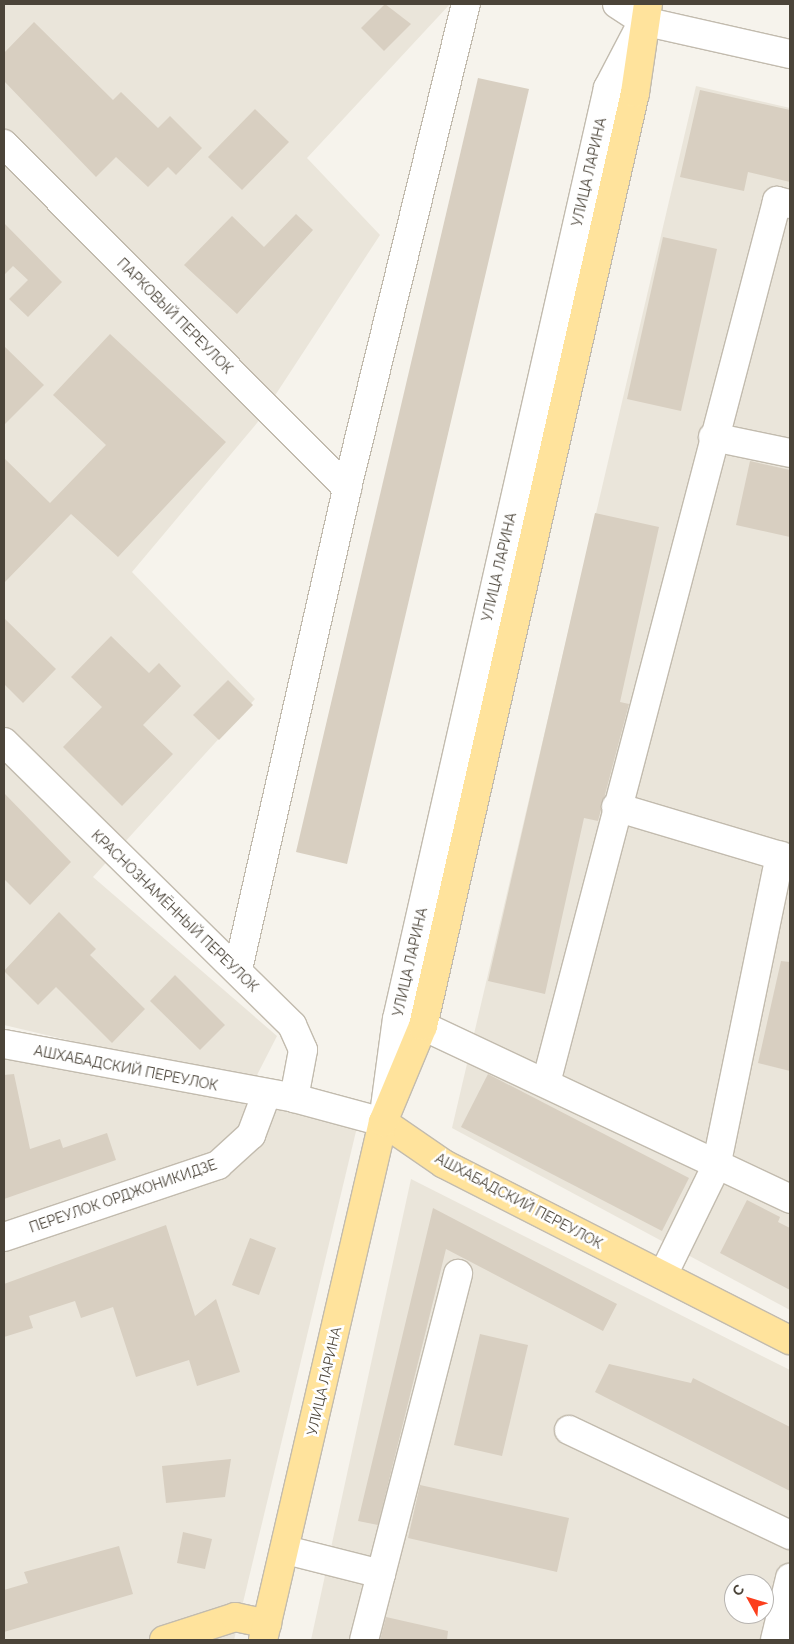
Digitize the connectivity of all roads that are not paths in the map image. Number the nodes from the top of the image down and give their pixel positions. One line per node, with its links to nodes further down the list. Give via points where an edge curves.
1 (466, 4): 9 (street)
2 (617, 4): 3 (street)
3 (646, 13): 4 (street); 14 (main road, УЛИЦА ЛАРИНА, via 635,93); 19 (street, УЛИЦА ЛАРИНА, via 608,88 397,1019)
4 (790, 54)
5 (4, 144): 9 (street, ПАРКОВЫЙ ПЕРЕУЛОК)
6 (790, 204): 7 (street, via 777,201)
7 (713, 437): 8 (street); 11 (street)
8 (790, 453)
9 (347, 488): 13 (street)
10 (4, 742): 13 (street, КРАСНОЗНАМЁННЫЙ ПЕРЕУЛОК, via 109,849)
11 (616, 807): 12 (street); 16 (street)
12 (785, 857): 20 (street)
13 (238, 969): 18 (street, КРАСНОЗНАМЁННЫЙ ПЕРЕУЛОК, via 292,1025 303,1050)
14 (423, 1026): 16 (street); 19 (main road, УЛИЦА ЛАРИНА)
15 (4, 1044): 17 (street, АШХАБАДСКИЙ ПЕРЕУЛОК)
16 (546, 1083): 20 (street)
17 (266, 1095): 18 (street, АШХАБАДСКИЙ ПЕРЕУЛОК); 22 (street, ПЕРЕУЛОК ОРДЖОНИКИДЗЕ, via 251,1135 218,1165)
18 (294, 1098): 19 (street, АШХАБАДСКИЙ ПЕРЕУЛОК)
19 (383, 1122): 24 (main road, АШХАБАДСКИЙ ПЕРЕУЛОК, via 444,1164); 28 (main road, УЛИЦА ЛАРИНА)
20 (716, 1167): 21 (street); 24 (street)
21 (790, 1199)
22 (4, 1237)
23 (458, 1274): 29 (street)
24 (663, 1275): 25 (main road, АШХАБАДСКИЙ ПЕРЕУЛОК)
25 (790, 1340)
26 (569, 1430): 27 (street)
27 (790, 1535)
28 (286, 1550): 29 (street); 31 (main road, УЛИЦА ЛАРИНА)
29 (381, 1574): 33 (street)
30 (790, 1578): 34 (street)
31 (265, 1632): 32 (main road, via 235,1617)
32 (164, 1640)
33 (364, 1640)
34 (775, 1640)

